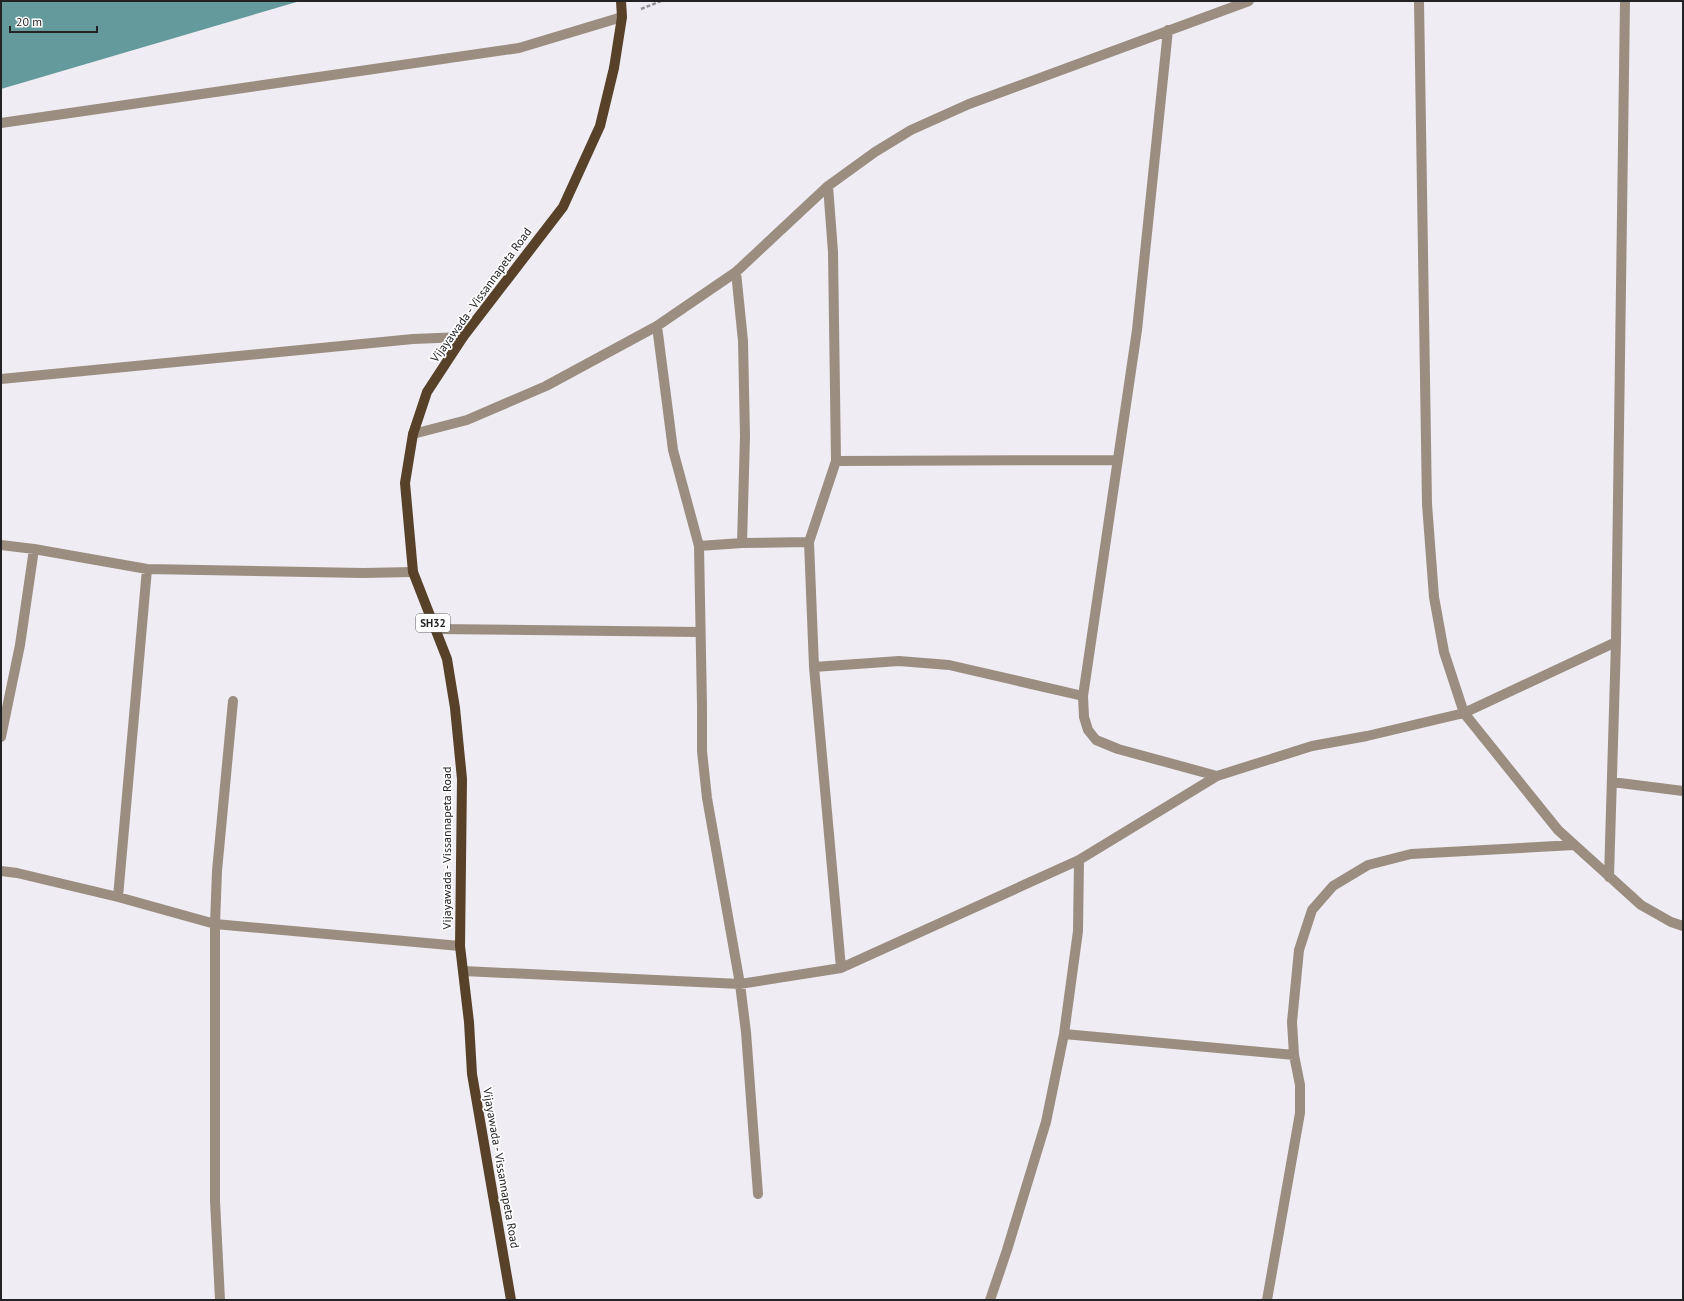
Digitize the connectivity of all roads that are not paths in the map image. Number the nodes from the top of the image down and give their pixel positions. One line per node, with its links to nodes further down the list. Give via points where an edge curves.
1 (621, 1): 5 (main road, Vijayawada - Vissannapeta Road / SH32)
2 (1249, 1): 6 (street)
3 (1419, 1): 29 (street, via 1427,504 1434,597 1444,652)
4 (1625, 1): 25 (street)
5 (622, 17): 7 (street, via 519,48); 11 (main road, Vijayawada - Vissannapeta Road / SH32, via 614,68 600,126 563,207)
6 (1168, 30): 8 (street, via 969,104 911,130); 14 (street, via 1136,330)
7 (1, 123)
8 (828, 186): 9 (street); 15 (street, via 833,252)
9 (736, 272): 10 (street); 16 (street, via 743,341 745,412)
10 (657, 326): 13 (street, via 546,386 467,420); 19 (street, via 673,450)
11 (463, 337): 12 (street, via 413,339); 13 (main road, Vijayawada - Vissannapeta Road / SH32, via 427,392)
12 (1, 379)
13 (413, 434): 22 (main road, Vijayawada - Vissannapeta Road / SH32, via 405,483)
14 (1116, 460): 15 (street); 27 (street)
15 (836, 461): 17 (street)
16 (742, 542): 17 (street); 19 (street)
17 (809, 542): 26 (street)
18 (1, 544): 20 (street)
19 (699, 546): 24 (street)
20 (34, 548): 21 (street); 30 (street, via 20,645)
21 (147, 569): 22 (street); 38 (street)
22 (413, 572): 23 (main road, Vijayawada - Vissannapeta Road / SH32)
23 (435, 629): 24 (street); 41 (main road, Vijayawada - Vissannapeta Road / SH32, via 447,659 462,779)
24 (700, 632): 44 (street, via 702,751 707,798)
25 (1616, 642): 29 (street); 32 (street)
26 (814, 667): 27 (street, via 899,661 949,665); 42 (street)
27 (1083, 696): 31 (street, via 1084,718 1088,730 1096,740 1118,749)
28 (234, 701): 39 (street, via 217,871)
29 (1464, 713): 31 (street, via 1312,746); 34 (street, via 1558,830)
30 (1, 737)
31 (1216, 776): 35 (street)
32 (1612, 782): 33 (street); 37 (street)
33 (1683, 791)
34 (1574, 845): 37 (street); 46 (street, via 1411,854 1368,865 1333,886 1312,910 1299,950 1292,1022)
35 (1079, 860): 42 (street); 45 (street, via 1078,931)
36 (1, 871): 38 (street)
37 (1609, 877): 40 (street, via 1640,906)
38 (118, 897): 39 (street)
39 (215, 924): 41 (street); 48 (street, via 215,1201)
40 (1683, 926)
41 (460, 946): 43 (main road, Vijayawada - Vissannapeta Road / SH32)
42 (841, 968): 44 (street)
43 (463, 971): 44 (street); 49 (main road, Vijayawada - Vissannapeta Road / SH32, via 472,1074)
44 (740, 984): 47 (street)
45 (1064, 1034): 46 (street); 50 (street, via 1046,1122)
46 (1294, 1055): 51 (street, via 1300,1085 1300,1113)
47 (758, 1194)
48 (220, 1300)
49 (511, 1300)
50 (990, 1300)
51 (1267, 1300)

